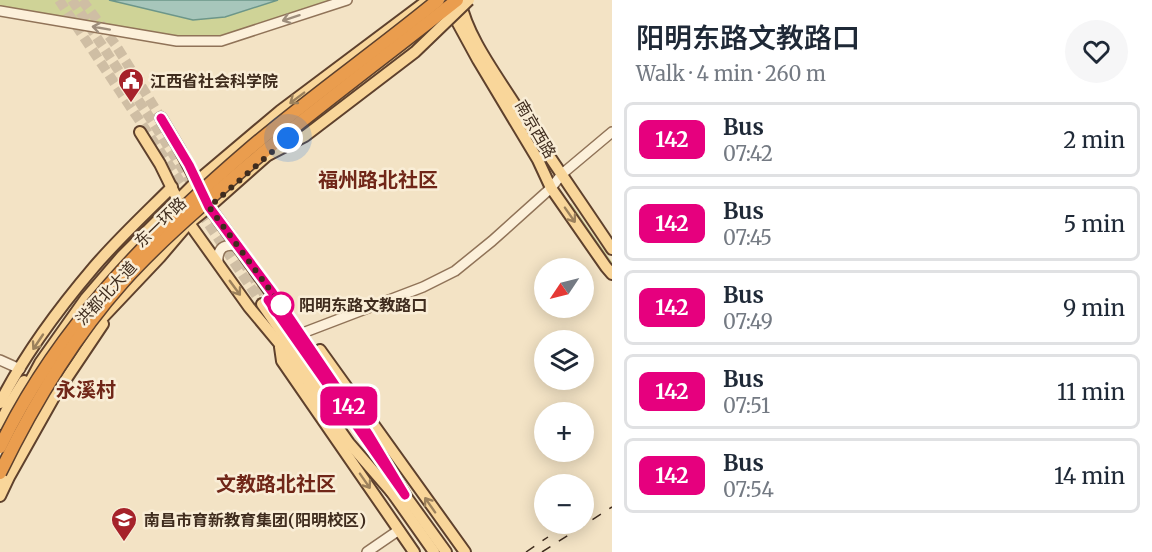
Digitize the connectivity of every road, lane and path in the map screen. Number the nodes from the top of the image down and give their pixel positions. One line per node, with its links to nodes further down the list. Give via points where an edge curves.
1 (347, 0): 8 (street, one-way to 8, via 221,41 177,40)
2 (428, 0): 14 (main road, 洪都北大道, one-way to 14, via 279,111)
3 (438, 0): 34 (highway, 东一环路, bridge, via 249,149 159,230 116,276 57,351 28,393)
4 (450, 0): 7 (main road, 南京西路)
5 (469, 0): 12 (main road, bridge, via 415,52 305,136)
6 (474, 0): 7 (main road, 洪都北大道)
7 (458, 6): 12 (main road, 洪都北大道, via 431,31); 13 (main road, 南京西路, via 484,58); 16 (main road, 南京西路, via 478,60); 35 (highway, 东一环路, bridge, via 256,157 129,275 65,356)
8 (0, 11)
9 (161, 118): 14 (main road)
10 (140, 132): 15 (main road)
11 (612, 132): 13 (street)
12 (268, 155): 18 (main road, 洪都北大道)
13 (562, 174): 16 (street); 22 (main road, 南京西路)
14 (197, 181): 17 (main road, 洪都北大道); 18 (main road)
15 (172, 187): 17 (main road); 30 (main road, one-way to 30, via 96,265)
16 (551, 188): 24 (main road, 南京西路, one-way to 24); 27 (street, via 455,271)
17 (178, 201): 19 (main road, 洪都北大道); 20 (main road)
18 (209, 207): 20 (main road, 洪都北大道); 21 (main road)
19 (157, 220): 32 (main road, via 141,230 74,306); 33 (main road, 洪都北大道, via 86,298 40,363)
20 (189, 223): 23 (main road); 26 (main road, 洪都北大道)
21 (238, 246): 23 (street, via 222,247); 27 (main road)
22 (612, 249)
23 (218, 263): 28 (main road, one-way to 28)
24 (610, 273)
25 (265, 302): 38 (main road)
26 (118, 303): 36 (main road, 洪都北大道, via 95,324 65,364 21,438); 37 (main road, via 54,397)
27 (300, 334): 38 (main road, via 369,435); 44 (main road, one-way to 27, via 314,342)
28 (279, 343): 38 (main road, via 349,443); 39 (main road, one-way to 39, via 282,361)
29 (0, 360): 30 (street)
30 (20, 369): 31 (main road)
31 (0, 403)
32 (0, 424)
33 (0, 436)
34 (0, 447)
35 (0, 473)
36 (0, 487)
37 (0, 496)
38 (400, 496): 42 (main road); 43 (main road)
39 (399, 530): 40 (street); 41 (main road)
40 (367, 552)
41 (414, 552)
42 (434, 552)
43 (446, 552)
44 (465, 552)

